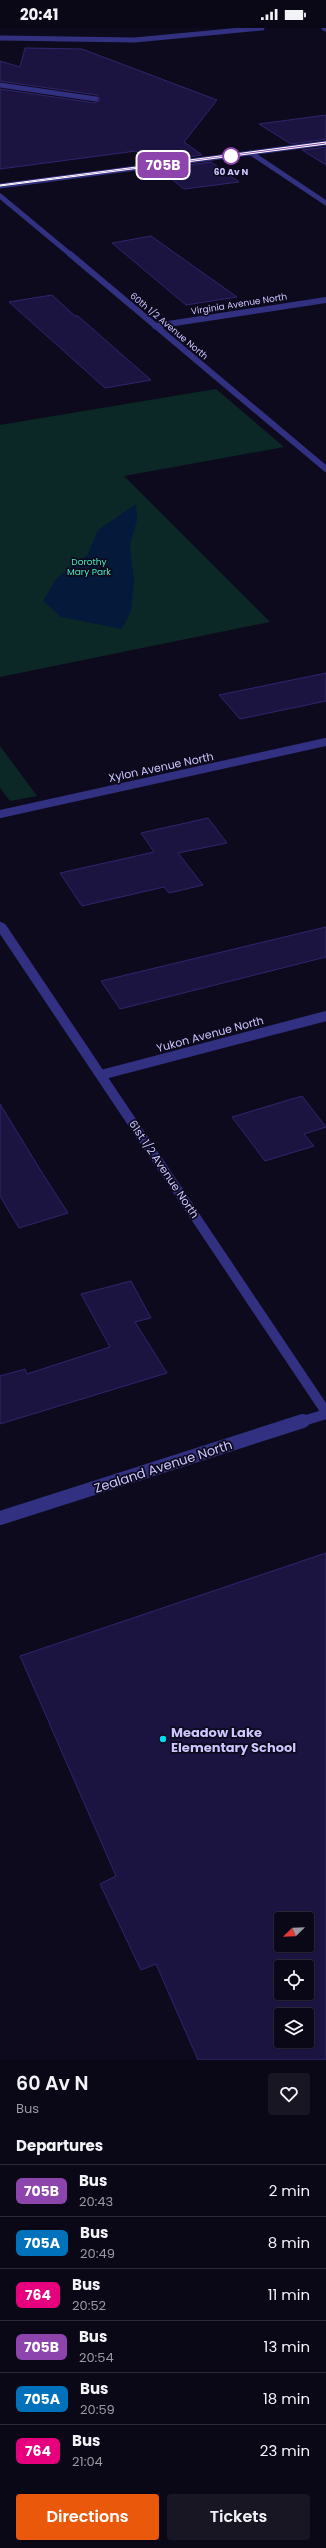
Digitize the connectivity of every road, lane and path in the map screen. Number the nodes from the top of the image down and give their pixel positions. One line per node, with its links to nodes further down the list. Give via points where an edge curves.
1 (262, 28): 2 (street, via 135,40 73,35)
2 (0, 38)
3 (0, 85): 4 (street)
4 (96, 99)
5 (326, 143): 6 (street)
6 (251, 153): 7 (street); 9 (street)
7 (0, 186)
8 (0, 196): 11 (street, 60th 1/2 Avenue North)
9 (326, 203)
10 (326, 300): 11 (street, Virginia Avenue North)
11 (155, 326): 12 (street, 60th 1/2 Avenue North)
12 (326, 469)
13 (326, 742): 14 (street, Xylon Avenue North)
14 (0, 814)
15 (0, 926): 17 (street, 61st 1/2 Avenue North)
16 (326, 1016): 17 (street, Yukon Avenue North)
17 (101, 1075): 18 (street, 61st 1/2 Avenue North)
18 (326, 1413): 19 (street, Zealand Avenue North)
19 (0, 1518)

